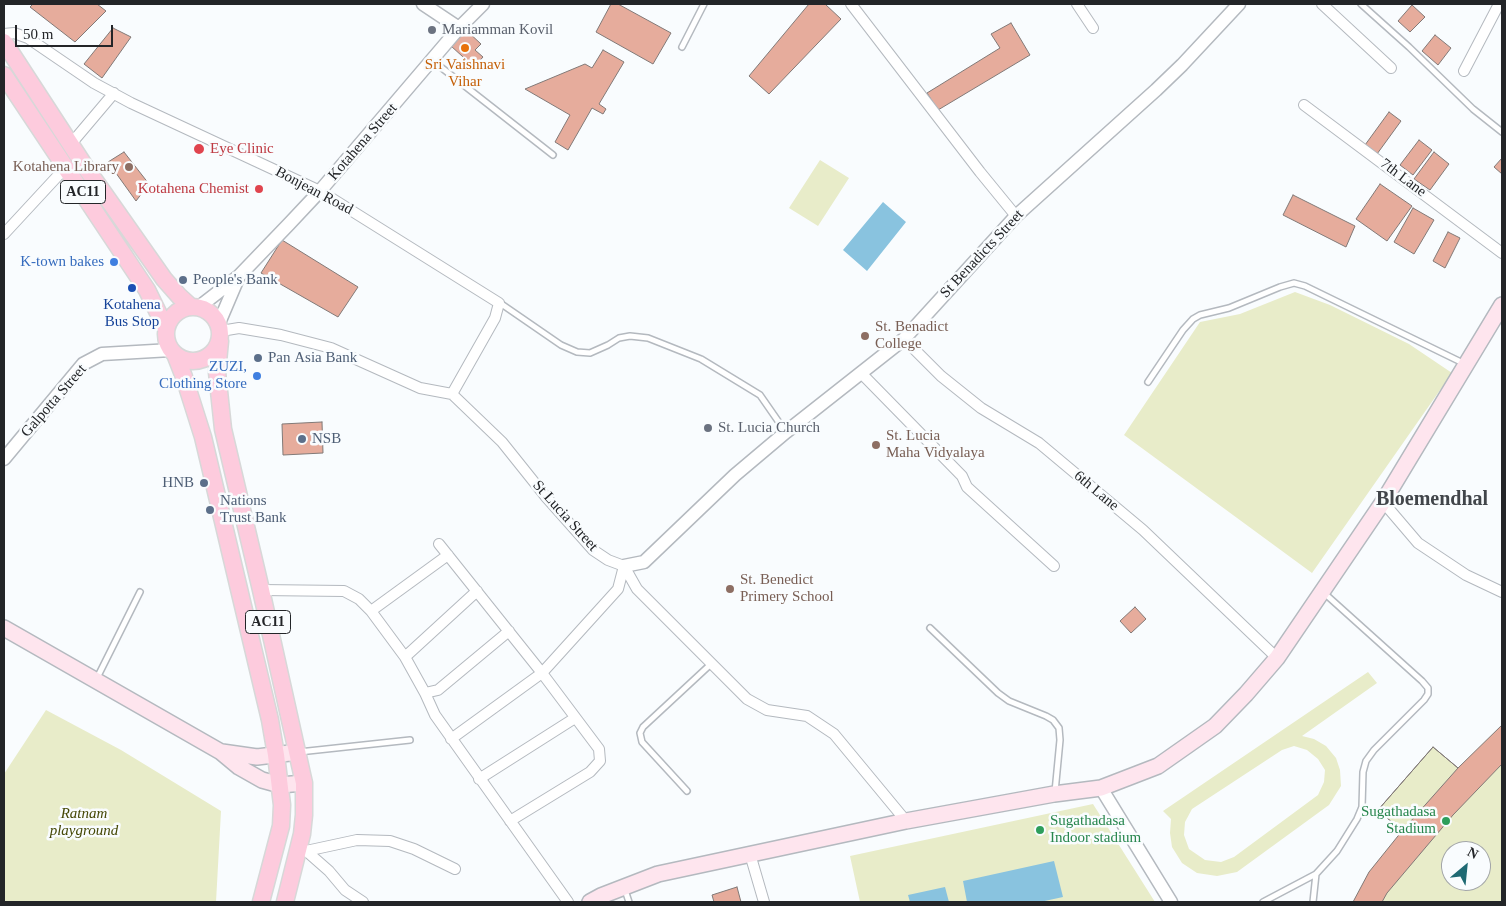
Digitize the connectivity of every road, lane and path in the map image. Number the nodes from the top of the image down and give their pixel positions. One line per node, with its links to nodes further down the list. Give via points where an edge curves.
1 (424, 4): 10 (street)
2 (483, 4): 10 (street, Kotahena Street)
3 (704, 4): 14 (lane)
4 (851, 4): 26 (street)
5 (1077, 4): 11 (street)
6 (1240, 4): 26 (street, St Benadicts Street, via 1156,90)
7 (1322, 4): 16 (street)
8 (1361, 4): 21 (lane)
9 (1499, 4): 17 (street)
10 (460, 28): 15 (street, Kotahena Street)
11 (1093, 28)
12 (4, 34): 19 (street, Bonjean Road, via 14,33 28,38)
13 (4, 42): 22 (main road, AC11)
14 (682, 48)
15 (432, 60): 23 (lane); 25 (street, Kotahena Street)
16 (1391, 68)
17 (1464, 71)
18 (4, 75): 24 (main road, AC11)
19 (114, 93): 22 (street); 25 (street, Bonjean Road)
20 (1304, 105): 28 (street, 7th Lane)
21 (1502, 132)
22 (70, 145): 32 (main road, AC11, via 164,280 178,296)
23 (553, 155)
24 (66, 167): 27 (street); 33 (main road, AC11, via 147,290)
25 (320, 191): 29 (street, Kotahena Street); 30 (street, Bonjean Road)
26 (1016, 216): 35 (street, St Benadicts Street)
27 (4, 234)
28 (1502, 252)
29 (239, 276): 32 (street, Kotahena Street); 34 (street, Kotahena Street)
30 (499, 303): 40 (street, via 495,318); 41 (lane, via 561,345 577,352 590,352 630,336 648,338 701,359 760,395)
31 (1502, 305): 37 (main road)
32 (194, 307): 33 (main road, via 174,314); 34 (main road, via 214,315)
33 (166, 329): 36 (main road)
34 (220, 332): 36 (main road, via 216,349 201,360 183,359); 40 (street, via 239,328 332,348 420,388); 48 (main road, AC11, via 217,372 223,429)
35 (904, 339): 38 (street, St Benadicts Street); 58 (street, 6th Lane, via 941,376 982,408 1039,443 1143,530)
36 (173, 352): 42 (street, Galpotta Street, via 102,354 83,364); 68 (main road, AC11, via 203,437)
37 (1466, 364): 39 (lane, via 1294,283 1193,319); 43 (main road)
38 (861, 373): 41 (street, St Benadicts Street); 47 (street, via 962,476 967,487)
39 (1148, 382)
40 (452, 394): 46 (street, St Lucia Street, via 502,442 593,550)
41 (786, 432): 46 (street, St Benadicts Street, via 735,475 644,562)
42 (4, 459)
43 (1383, 502): 50 (main road); 52 (street, via 1418,543 1466,575)
44 (439, 544): 45 (street)
45 (448, 555): 49 (street); 53 (street)
46 (624, 566): 59 (street, via 637,589); 60 (street, via 618,589)
47 (1054, 566)
48 (261, 590): 53 (street, via 344,591); 67 (main road, AC11)
49 (477, 591): 56 (street); 57 (street)
50 (1323, 591): 58 (main road); 80 (lane, via 1422,681 1428,688 1428,694 1366,761 1362,807 1357,819 1337,851)
51 (140, 592): 61 (lane)
52 (1502, 592)
53 (371, 611): 57 (street)
54 (4, 628): 61 (main road)
55 (930, 628): 74 (lane, via 998,693 1046,716 1059,728)
56 (509, 631): 60 (street); 62 (street, via 438,690)
57 (405, 657): 62 (street)
58 (1278, 658): 72 (main road, via 1215,726 1158,766)
59 (712, 663): 73 (lane, via 640,734 642,742); 76 (street, via 747,699 767,710 807,716 834,734)
60 (542, 674): 63 (street); 65 (street)
61 (96, 680): 66 (main road)
62 (425, 693): 65 (street)
63 (575, 718): 69 (street); 75 (street, via 599,749 600,761 590,772)
64 (410, 740): 67 (lane)
65 (451, 740): 69 (street)
66 (221, 752): 68 (main road, via 257,757); 71 (main road, via 262,780)
67 (298, 752): 68 (main road); 70 (main road, AC11)
68 (276, 755): 71 (main road, AC11)
69 (480, 779): 75 (street)
70 (304, 783): 71 (main road); 77 (main road, AC11)
71 (280, 785): 82 (main road, AC11, via 280,826)
72 (1101, 788): 74 (main road); 89 (street)
73 (687, 791)
74 (1054, 794): 76 (main road)
75 (510, 821): 85 (street)
76 (906, 821): 78 (main road)
77 (303, 848): 79 (street, via 357,840 390,841); 83 (main road, AC11); 84 (street, via 329,870 345,890)
78 (750, 854): 81 (main road, via 658,874); 88 (street)
79 (455, 869)
80 (1316, 874): 90 (lane); 91 (lane)
81 (624, 887): 86 (main road); 87 (lane)
82 (261, 902)
83 (285, 902)
84 (363, 902)
85 (568, 902)
86 (590, 902)
87 (629, 902)
88 (764, 902)
89 (1171, 902)
90 (1264, 902)
91 (1313, 902)

